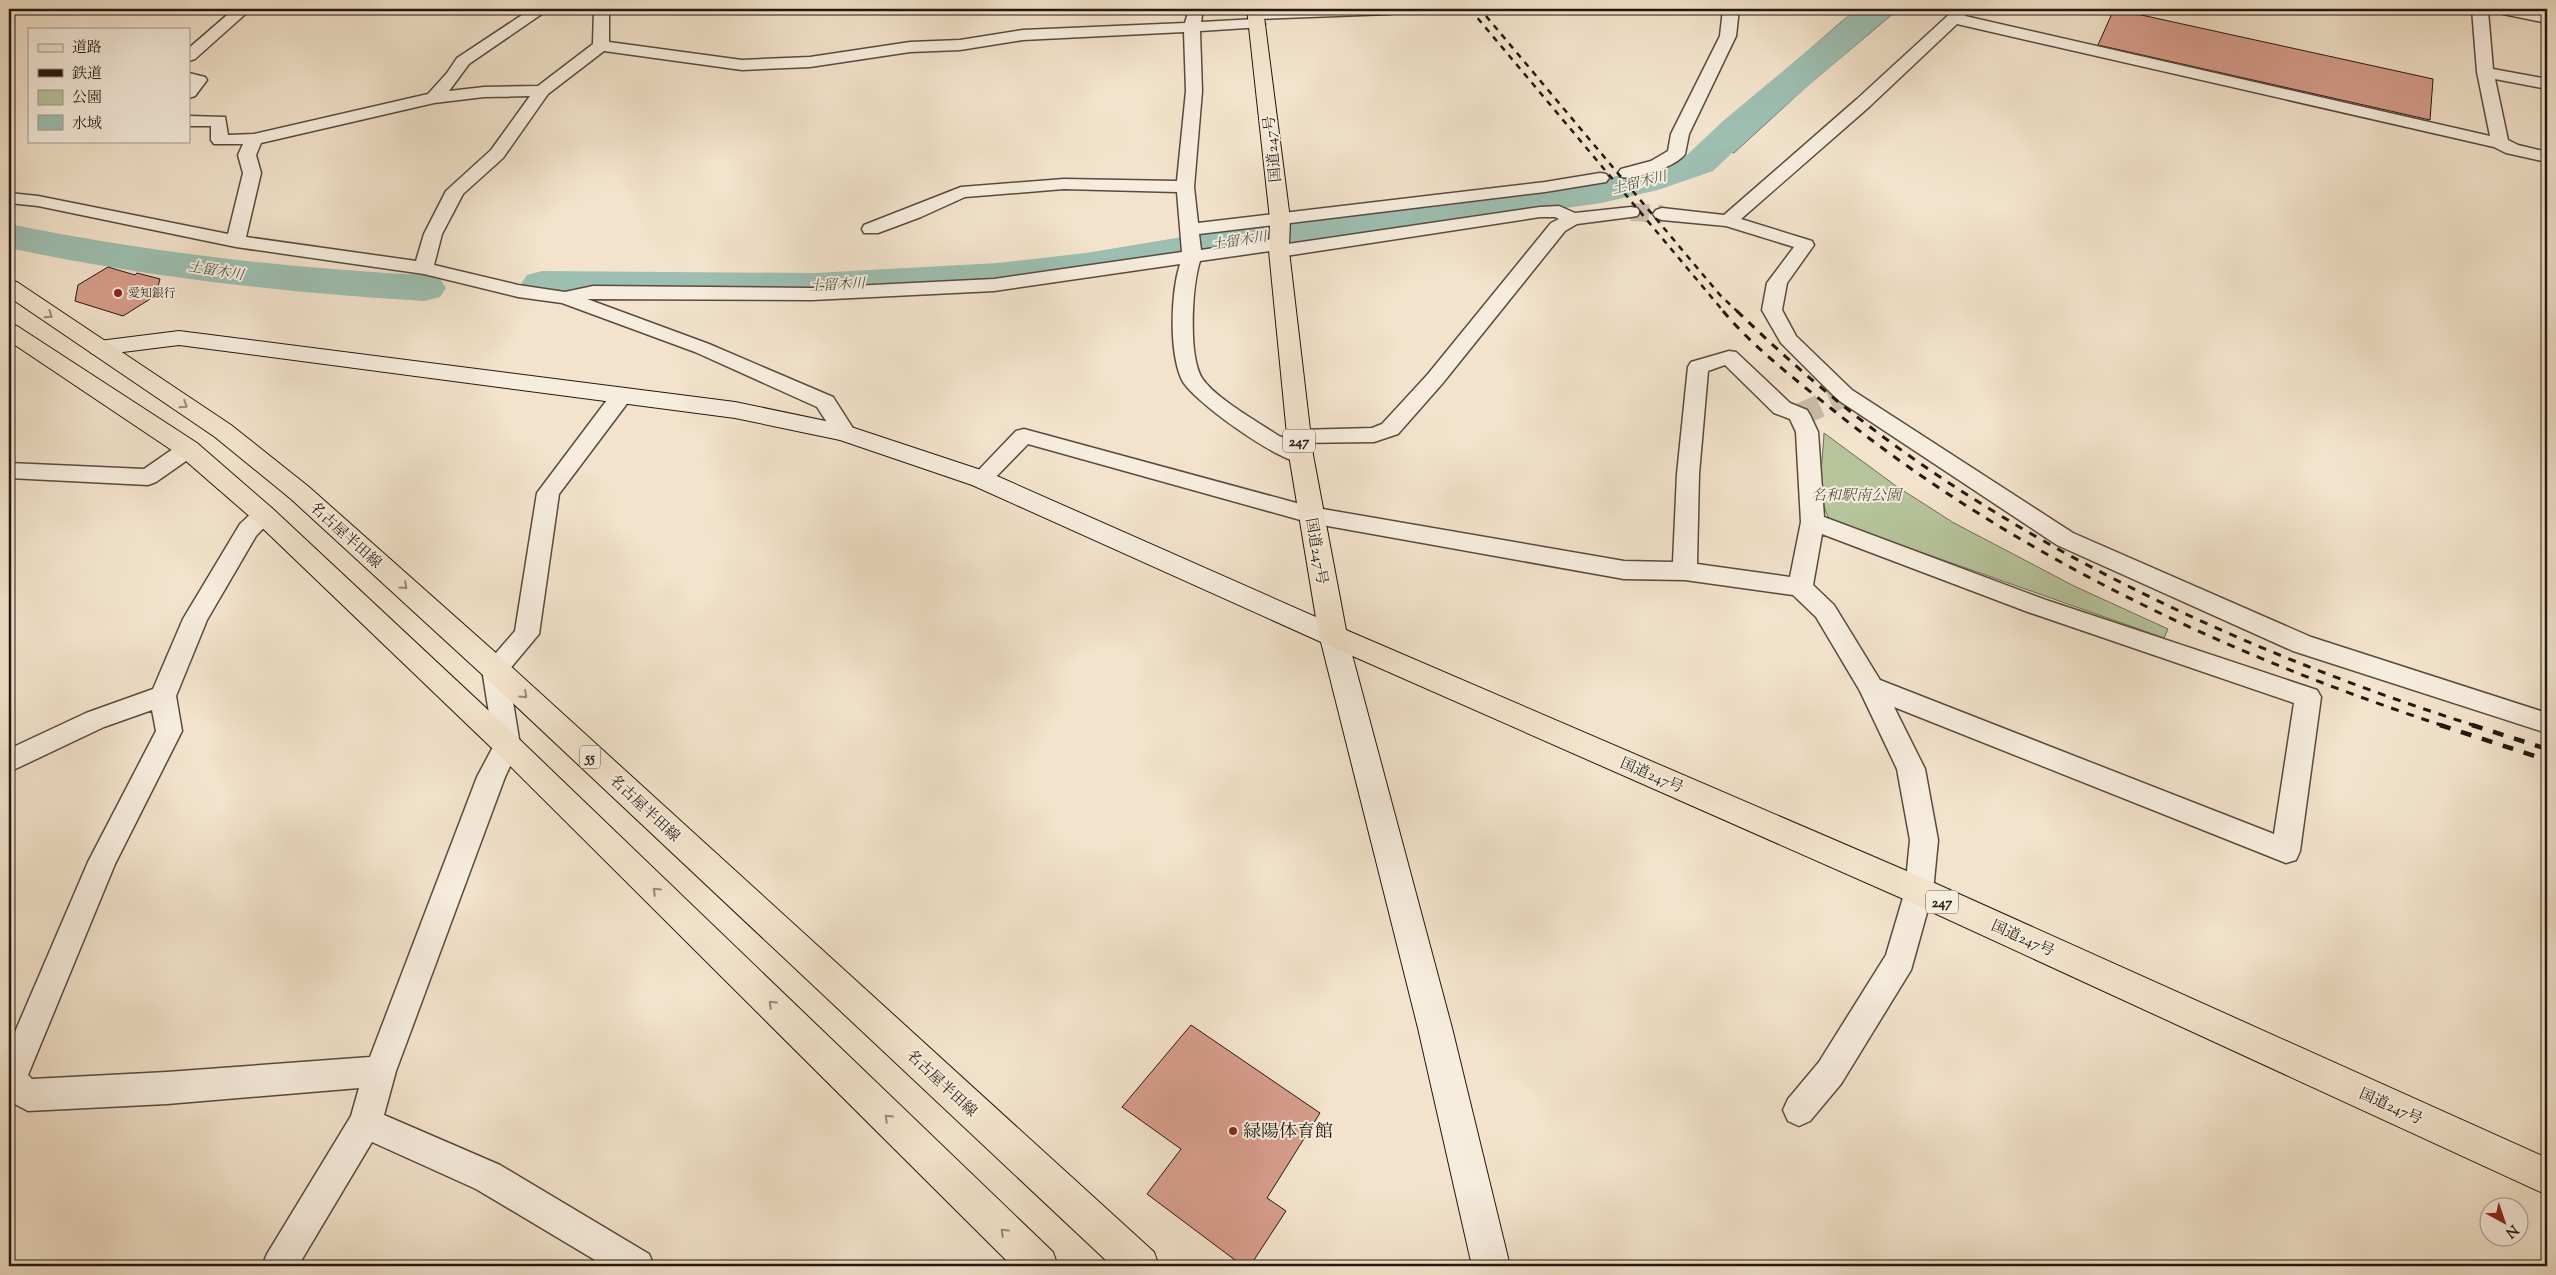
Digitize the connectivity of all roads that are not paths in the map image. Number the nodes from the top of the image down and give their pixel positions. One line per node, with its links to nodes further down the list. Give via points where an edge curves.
1 (243, 9): 14 (street)
2 (542, 9): 20 (street, via 463,60 454,76)
3 (602, 9): 13 (street)
4 (1196, 9): 12 (street)
5 (1390, 9): 10 (street)
6 (1732, 9): 25 (street, via 1728,36 1680,134 1676,154 1657,165)
7 (2480, 9): 15 (street)
8 (2494, 9): 11 (street)
9 (1958, 14): 23 (street); 32 (street)
10 (1256, 16): 12 (street); 35 (main road, 国道247号 / 247)
11 (2547, 18)
12 (1192, 27): 13 (street, via 1023,35 960,45 776,64 742,65); 27 (street, via 1194,91)
13 (601, 46): 18 (street)
14 (190, 55)
15 (2485, 72): 17 (street); 23 (street)
16 (190, 78): 19 (street, via 199,80)
17 (2547, 84)
18 (542, 91): 20 (street, via 484,92); 38 (street, via 498,154 455,191 433,234)
19 (190, 92)
20 (434, 98): 22 (street)
21 (190, 121): 22 (street, via 219,121 220,140)
22 (254, 139): 36 (street, via 247,155 252,173)
23 (2500, 143): 24 (street)
24 (2547, 157)
25 (1627, 173)
26 (1600, 178): 35 (street)
27 (1185, 187): 33 (street, via 1064,184 961,192); 34 (street)
28 (9, 198): 36 (street, via 38,200)
29 (1631, 212): 31 (street)
30 (1662, 214): 32 (street)
31 (1572, 219): 35 (street, via 1559,211); 45 (street, via 1558,227 1435,380 1390,429 1374,435)
32 (1728, 221): 58 (street, via 1804,246 1777,283 1772,310 1788,340 1845,395 2065,539 2302,644)
33 (872, 229)
34 (1190, 232): 35 (street); 37 (street)
35 (1280, 234): 37 (street); 45 (main road, 国道247号 / 247)
36 (236, 241): 38 (street)
37 (1192, 255): 40 (street, via 1090,273 994,285 812,294 593,292); 45 (street, via 1185,278 1183,340 1191,378 1204,394 1271,441)
38 (424, 268): 40 (street, via 518,292)
39 (9, 287): 42 (main road, 名古屋半田線 / 55, one-way to 42)
40 (566, 298): 44 (street, via 702,348 825,402)
41 (9, 331): 46 (main road)
42 (99, 348): 43 (street, via 179,338); 55 (main road, 名古屋半田線 / 55, one-way to 55, via 223,431 273,471)
43 (621, 397): 44 (street, via 735,410); 55 (street, via 548,493 526,634)
44 (845, 433): 48 (street)
45 (1300, 446): 50 (main road, 国道247号 / 247)
46 (188, 450): 47 (street, via 148,477); 49 (main road)
47 (9, 471)
48 (981, 479): 50 (street, via 1024,436); 54 (street)
49 (264, 515): 57 (street, via 248,530 195,619); 59 (main road)
50 (1311, 515): 52 (street, via 1624,570); 54 (main road, 国道247号 / 247)
51 (1813, 522): 52 (street, via 1806,432 1799,415 1782,408 1729,357 1698,367 1688,474); 53 (street); 56 (street, via 2038,606 2308,697 2286,851)
52 (1685, 572): 53 (street)
53 (1800, 587): 56 (street, via 1825,610)
54 (1333, 636): 61 (main road, 国道247号 / 247); 70 (street, via 1435,1028)
55 (495, 669): 59 (street); 69 (main road, 名古屋半田線 / 55, one-way to 69)
56 (1871, 687): 61 (street, via 1910,769 1924,840)
57 (163, 696): 60 (street, via 94,720); 62 (street, via 169,731 102,862 12,1075 15,1087 28,1095 167,1088)
58 (2547, 724)
59 (508, 744): 62 (street, via 491,777); 68 (main road, one-way to 59)
60 (9, 761)
61 (1919, 891): 63 (street, via 1900,960 1830,1073); 65 (main road, 国道247号 / 247)
62 (380, 1070): 64 (street)
63 (1799, 1110)
64 (365, 1123): 66 (street); 67 (street, via 488,1177)
65 (2547, 1177)
66 (279, 1266)
67 (636, 1266)
68 (1039, 1266)
69 (1140, 1266)
70 (1491, 1266)

